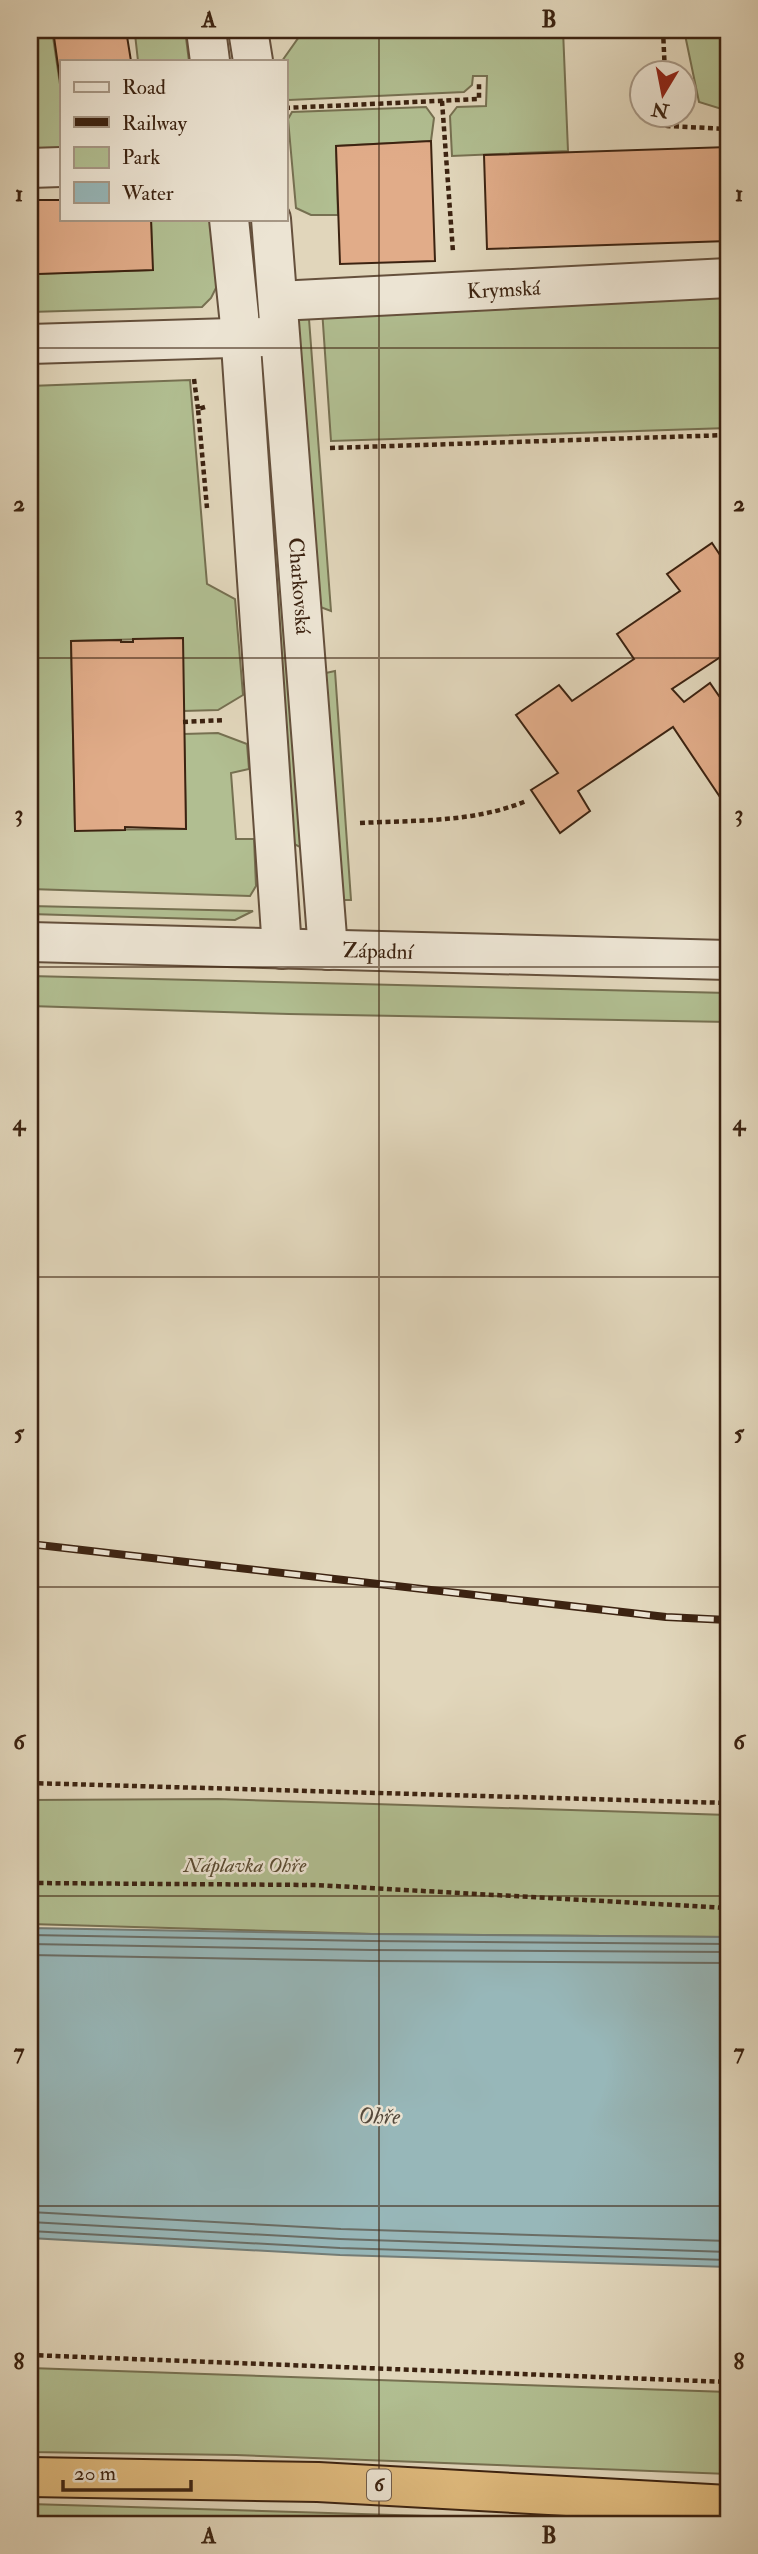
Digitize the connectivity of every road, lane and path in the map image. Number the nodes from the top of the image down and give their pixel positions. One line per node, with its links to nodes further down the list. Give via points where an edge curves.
1 (206, 30): 4 (street)
2 (248, 30): 5 (street)
3 (663, 30): 6 (path)
4 (210, 60)
5 (253, 60)
6 (664, 60)
7 (479, 82): 8 (path, via 479,99)
8 (442, 101): 9 (path); 17 (path)
9 (287, 108)
10 (698, 128): 11 (path)
11 (728, 129)
12 (60, 167): 13 (street)
13 (30, 168)
14 (229, 220): 19 (street, Charkovská)
15 (271, 220): 18 (street, Charkovská)
16 (728, 278): 17 (street, Krymská)
17 (456, 292): 18 (street, Krymská)
18 (280, 319): 19 (street, Krymská); 25 (street, Charkovská)
19 (240, 338): 20 (street, Krymská); 32 (street, Charkovská)
20 (30, 344)
21 (194, 372): 23 (path)
22 (211, 405): 23 (path)
23 (198, 409): 26 (path)
24 (728, 435): 25 (path)
25 (289, 449): 33 (street, Charkovská)
26 (208, 513)
27 (237, 720): 28 (path)
28 (183, 722)
29 (526, 801): 30 (path, via 502,811 454,819)
30 (352, 824)
31 (30, 942): 32 (street, Západní)
32 (282, 949): 33 (street, Západní)
33 (328, 950): 34 (street, Západní)
34 (728, 960)
35 (30, 1783): 36 (path)
36 (728, 1803)
37 (30, 1883): 38 (path, via 316,1885)
38 (728, 1908)
39 (30, 2355): 40 (path)
40 (728, 2382)
41 (30, 2477): 42 (highway, 6, via 318,2482)
42 (728, 2505)

